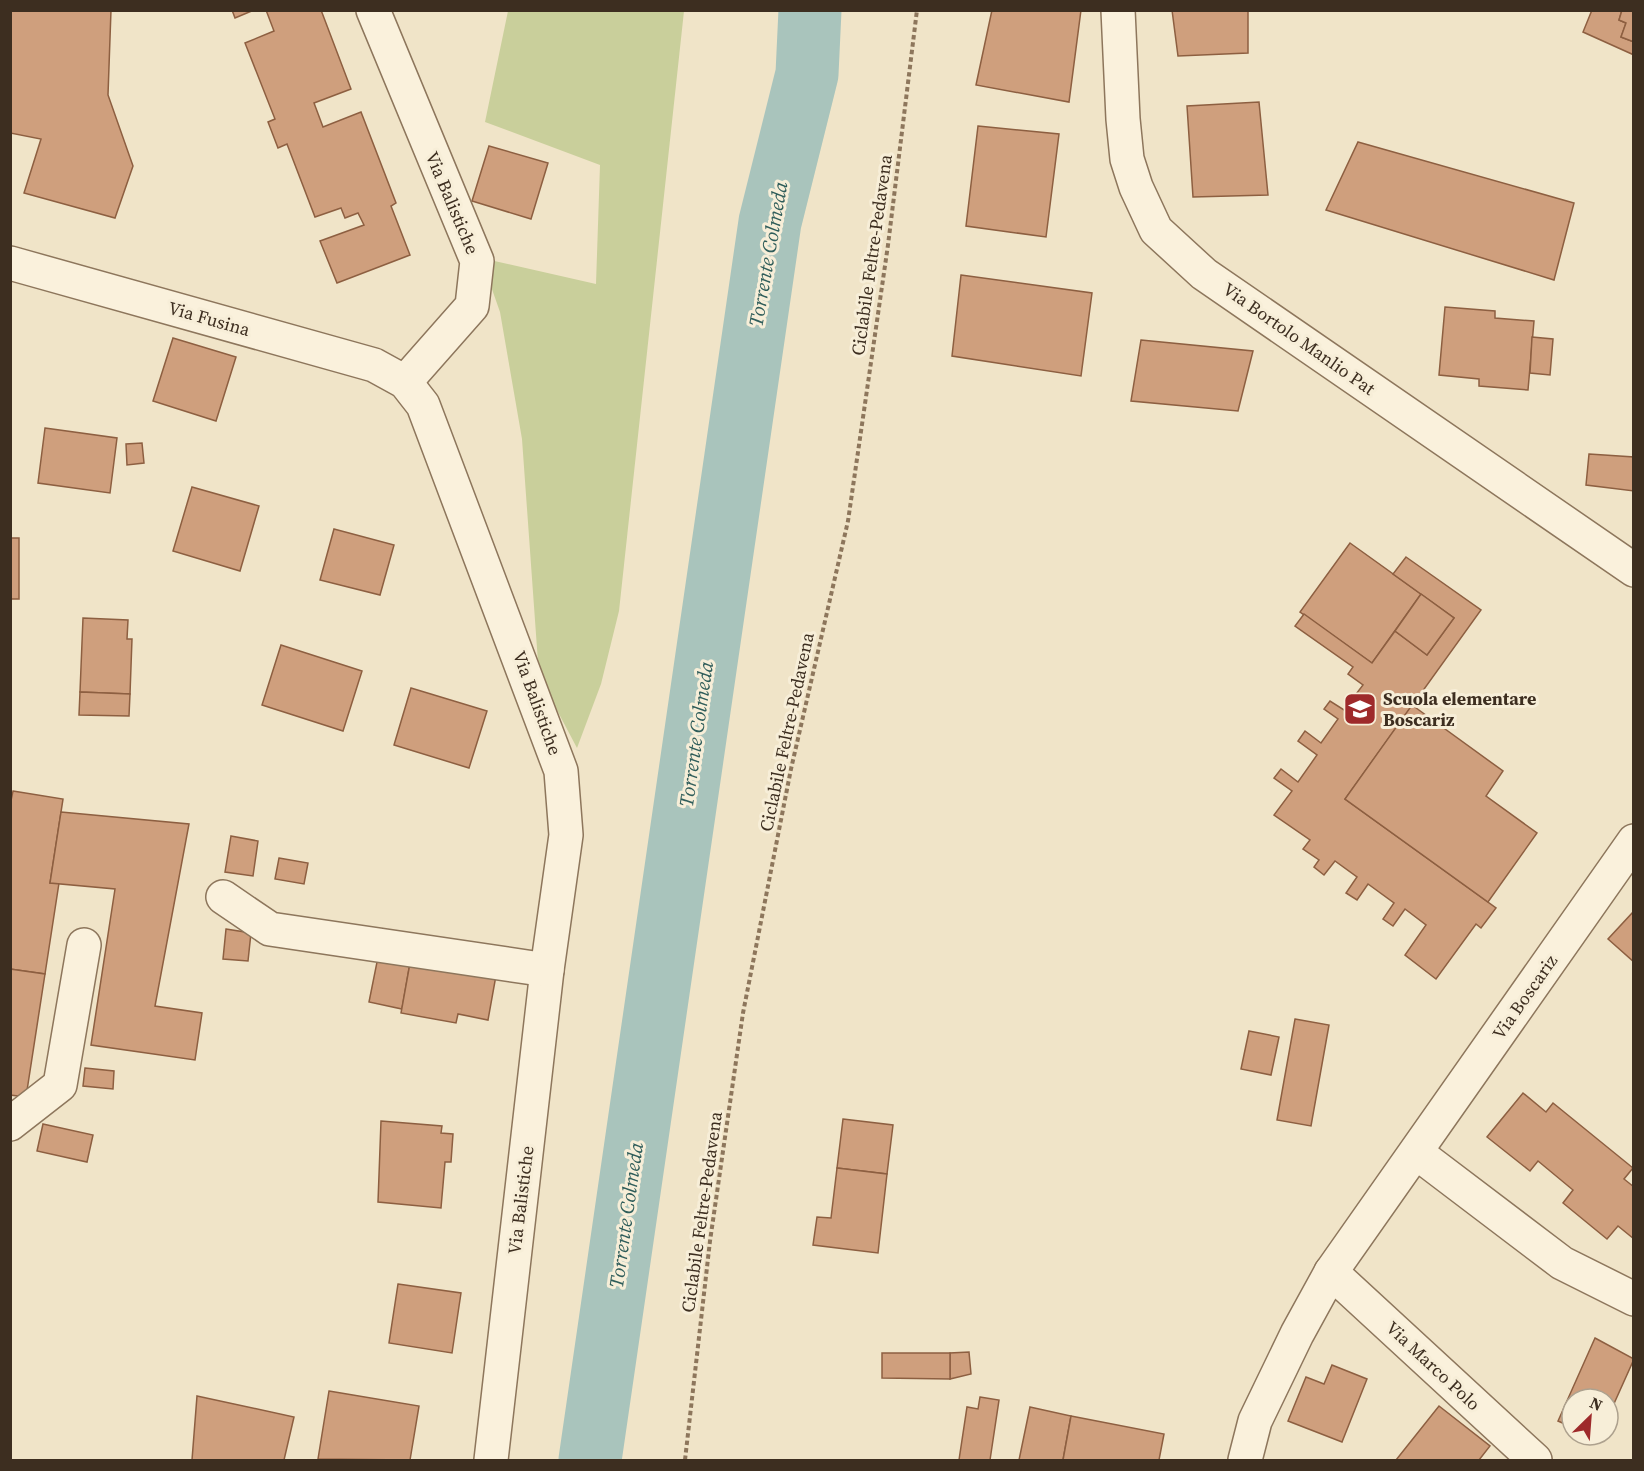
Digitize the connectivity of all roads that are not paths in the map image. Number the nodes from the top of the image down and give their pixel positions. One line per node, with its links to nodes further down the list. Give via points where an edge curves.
1 (373, 10): 4 (street, Via Balistiche, via 477,261 472,306)
2 (1118, 10): 5 (street, Via Bortolo Manlio Pat, via 1127,159 1156,230 1204,274)
3 (10, 263): 4 (street, Via Fusina, via 374,365)
4 (405, 382): 9 (street, Via Balistiche, via 423,405 561,771 566,834)
5 (1634, 570)
6 (1634, 841): 11 (street, Via Boscariz)
7 (223, 897): 9 (street, via 270,929)
8 (84, 945): 10 (street, via 60,1084)
9 (547, 970): 14 (street, Via Balistiche)
10 (10, 1124)
11 (1417, 1153): 12 (street, Via Boscariz); 13 (street, via 1562,1263)
12 (1331, 1272): 15 (street, Via Boscariz, via 1255,1421); 16 (street, Via Marco Polo)
13 (1634, 1299)
14 (490, 1461)
15 (1245, 1461)
16 (1535, 1461)

